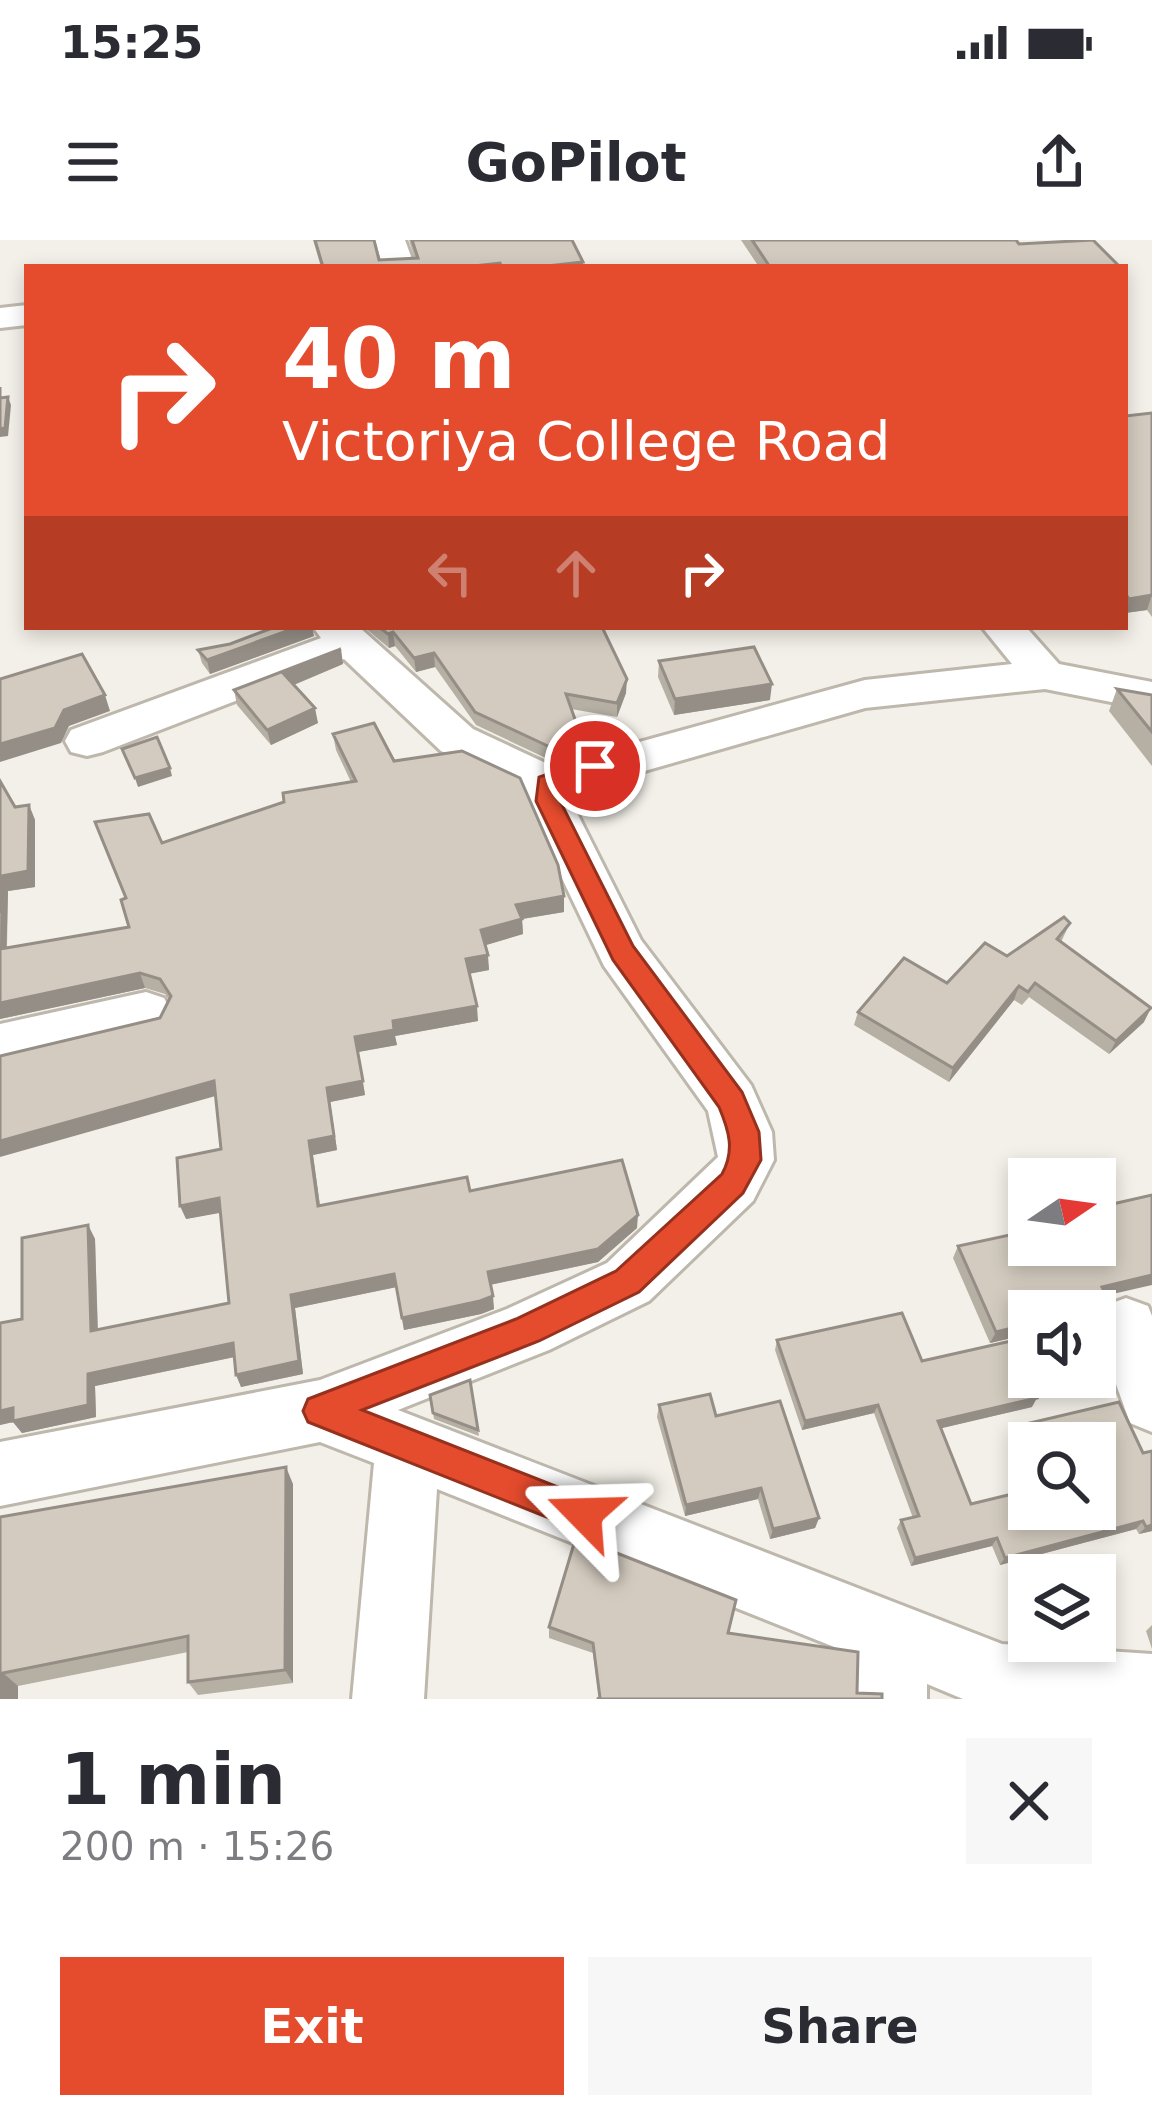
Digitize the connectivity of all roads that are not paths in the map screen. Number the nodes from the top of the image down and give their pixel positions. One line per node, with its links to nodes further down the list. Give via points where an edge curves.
1 (1006, 630): 3 (street)
2 (343, 634): 5 (street); 6 (street, via 458,740)
3 (1045, 675): 4 (street); 6 (street, via 865,694)
4 (1152, 696)
5 (87, 741)
6 (548, 783): 11 (street, via 548,801 622,952 731,1101 746,1160 733,1183 628,1282)
7 (146, 1013): 8 (street)
8 (0, 1046)
9 (1126, 1326): 10 (street)
10 (1152, 1402)
11 (320, 1411): 12 (street); 13 (street)
12 (408, 1445): 14 (street); 16 (street)
13 (0, 1474)
14 (891, 1667): 15 (street)
15 (1152, 1690)
16 (388, 1699)

